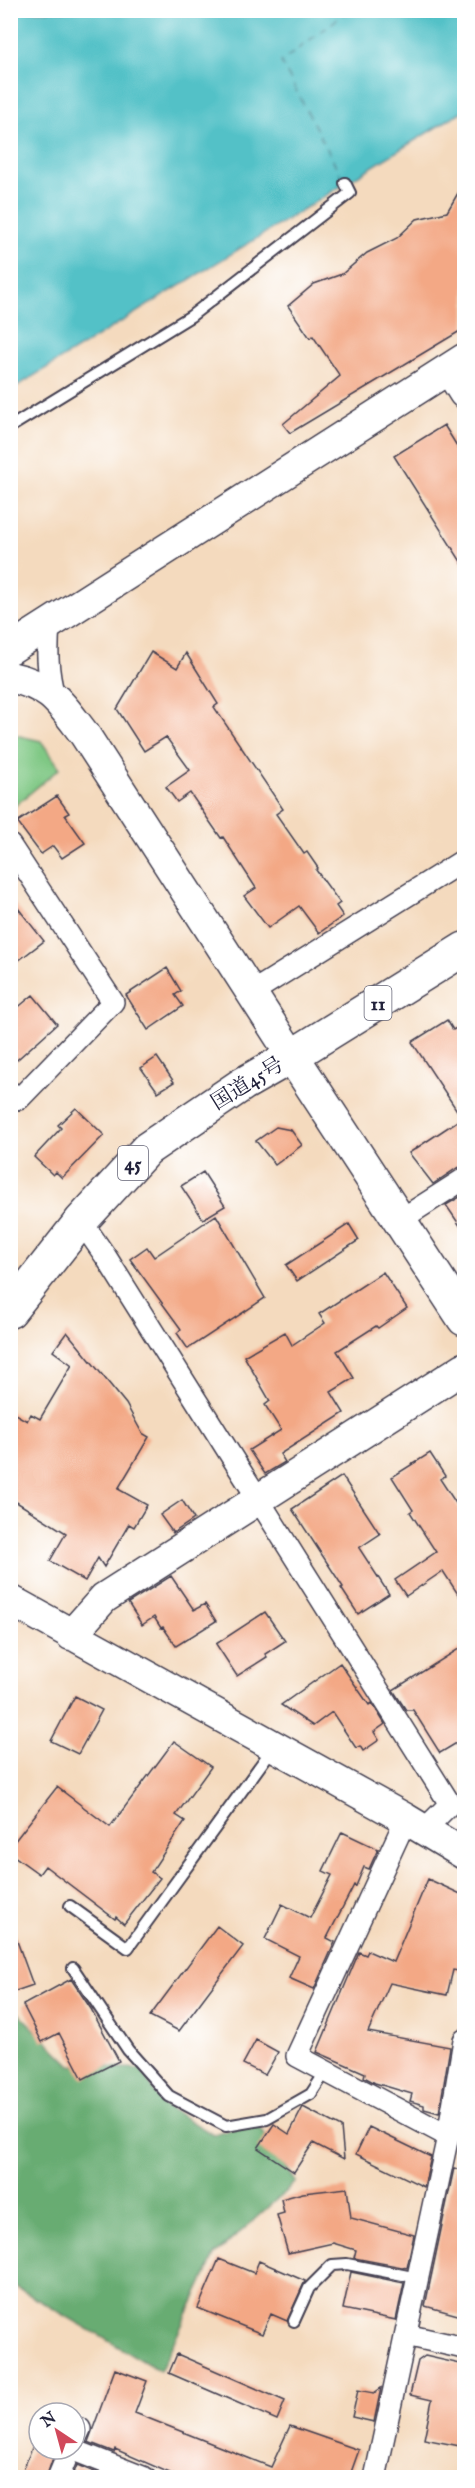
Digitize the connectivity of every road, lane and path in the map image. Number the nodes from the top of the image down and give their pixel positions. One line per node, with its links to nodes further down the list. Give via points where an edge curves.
1 (345, 183): 3 (lane, via 350,193 191,316)
2 (459, 374): 4 (street)
3 (10, 428)
4 (49, 625): 5 (street); 7 (street, via 48,676)
5 (10, 649)
6 (10, 677): 7 (street, via 32,682)
7 (54, 696): 11 (street, via 85,735)
8 (10, 845): 13 (street, via 113,1002 19,1099)
9 (465, 860): 11 (street)
10 (465, 950): 12 (main road, 11)
11 (251, 993): 12 (street)
12 (292, 1056): 15 (main road, 国道45号); 16 (main road, 国道45号 / 45, via 147,1149)
13 (10, 1092)
14 (465, 1179): 15 (street)
15 (400, 1220): 18 (main road, 国道45号)
16 (81, 1221): 17 (main road, 国道45号 / 45); 20 (street)
17 (10, 1311)
18 (465, 1319)
19 (465, 1368): 20 (street)
20 (258, 1500): 22 (street, via 104,1599); 24 (street)
21 (10, 1600): 22 (street)
22 (71, 1635): 23 (street)
23 (274, 1747): 25 (street); 27 (lane, via 128,1948)
24 (458, 1799): 25 (street)
25 (415, 1824): 26 (street); 30 (street, via 297,2056)
26 (465, 1854)
27 (70, 1906)
28 (73, 1968): 30 (lane, via 128,2050 169,2096 226,2126 267,2119 311,2094)
29 (465, 2040): 31 (street)
30 (326, 2071): 31 (street)
31 (448, 2136): 32 (street)
32 (418, 2278): 33 (lane, via 347,2264 332,2265 309,2288); 34 (street)
33 (294, 2321)
34 (406, 2336): 35 (street); 40 (street)
35 (465, 2348)
36 (87, 2455): 39 (street)
37 (66, 2461): 38 (street)
38 (58, 2478)
39 (144, 2478)
40 (375, 2478)

